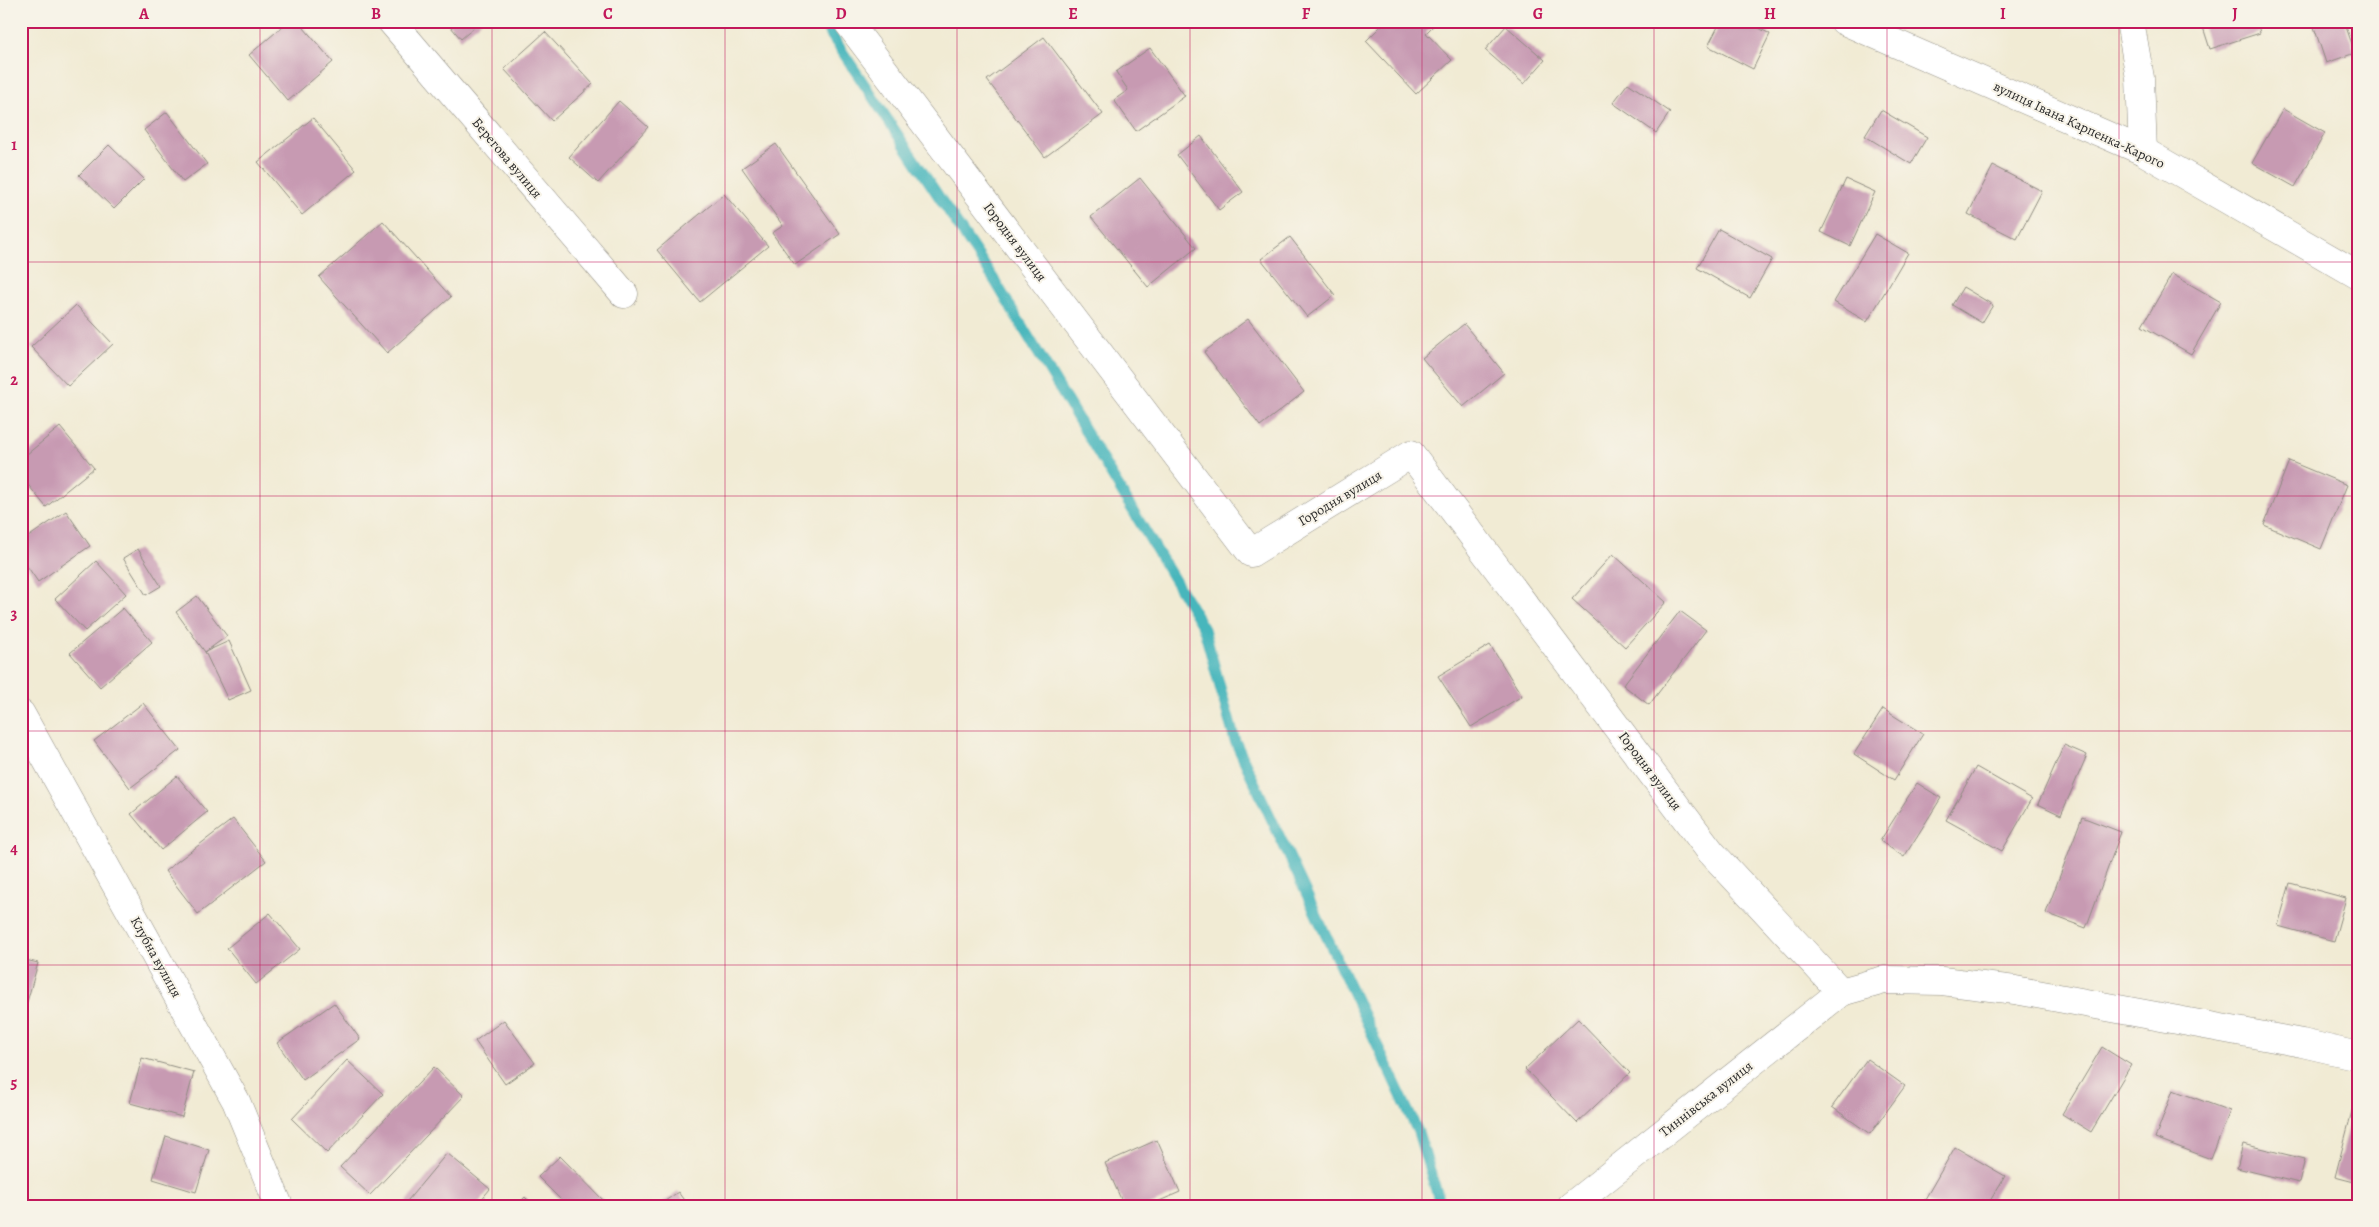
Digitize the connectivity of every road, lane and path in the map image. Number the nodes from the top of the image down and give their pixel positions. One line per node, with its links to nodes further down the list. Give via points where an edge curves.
1 (391, 21): 7 (street, Берегова вулиця)
2 (847, 21): 9 (street, Городня вулиця, via 1251,552 1411,454 1711,852)
3 (1844, 21): 5 (street, вулиця Івана Карпенка-Карого)
4 (2130, 21): 5 (street, via 2140,78)
5 (2143, 151): 6 (street, вулиця Івана Карпенка-Карого)
6 (2358, 275)
7 (624, 294)
8 (21, 714): 11 (street, Клубна вулиця, via 236,1101)
9 (1841, 992): 10 (street, via 1884,980 1942,981 2034,994 2302,1042); 12 (street, Тиннівська вулиця)
10 (2358, 1056)
11 (279, 1206)
12 (1571, 1206)

